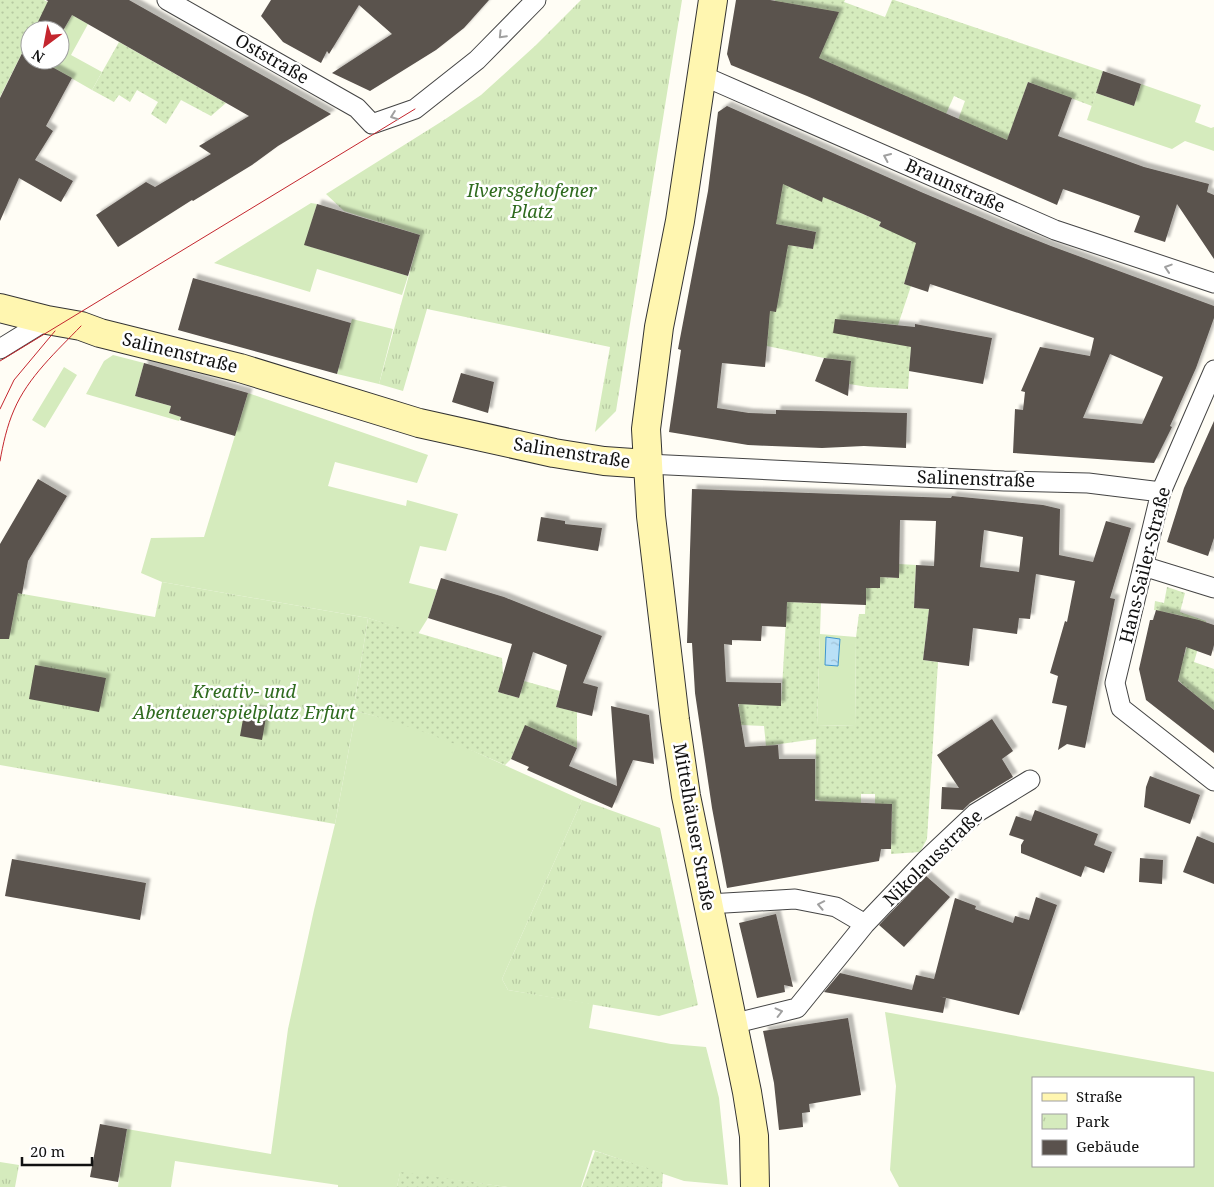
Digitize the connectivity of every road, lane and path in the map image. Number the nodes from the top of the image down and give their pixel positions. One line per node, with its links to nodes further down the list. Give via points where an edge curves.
1 (167, 0): 2 (street, Oststraße, one-way to 1, via 477,60 415,109 372,124 357,108)
2 (536, 0)
3 (713, 0): 4 (main road)
4 (702, 75): 5 (street, Braunstraße, one-way to 4, via 1055,230); 10 (main road, via 680,221 659,327 646,422)
5 (1214, 283)
6 (0, 308): 7 (main road, Salinenstraße)
7 (46, 320): 8 (street); 10 (main road, Salinenstraße, via 81,326 240,368 419,423 554,453)
8 (0, 349)
9 (1214, 370): 11 (street, Hans-Sailer-Straße)
10 (647, 464): 11 (street, Salinenstraße, via 1088,483); 16 (main road, Mittelhäuser Straße, via 675,720 686,796)
11 (1161, 492): 12 (street, Hans-Sailer-Straße)
12 (1143, 566): 13 (street); 15 (street, Hans-Sailer-Straße, via 1115,683 1121,708)
13 (1214, 588)
14 (1030, 780): 17 (street, Nikolausstraße, via 976,813)
15 (1214, 781)
16 (708, 904): 17 (street, one-way to 16, via 836,907 795,899); 18 (main road, Mittelhäuser Straße)
17 (865, 924): 18 (street, Nikolausstraße, one-way to 17, via 797,1008)
18 (732, 1024): 19 (main road, Mittelhäuser Straße, via 747,1092)
19 (755, 1187)

